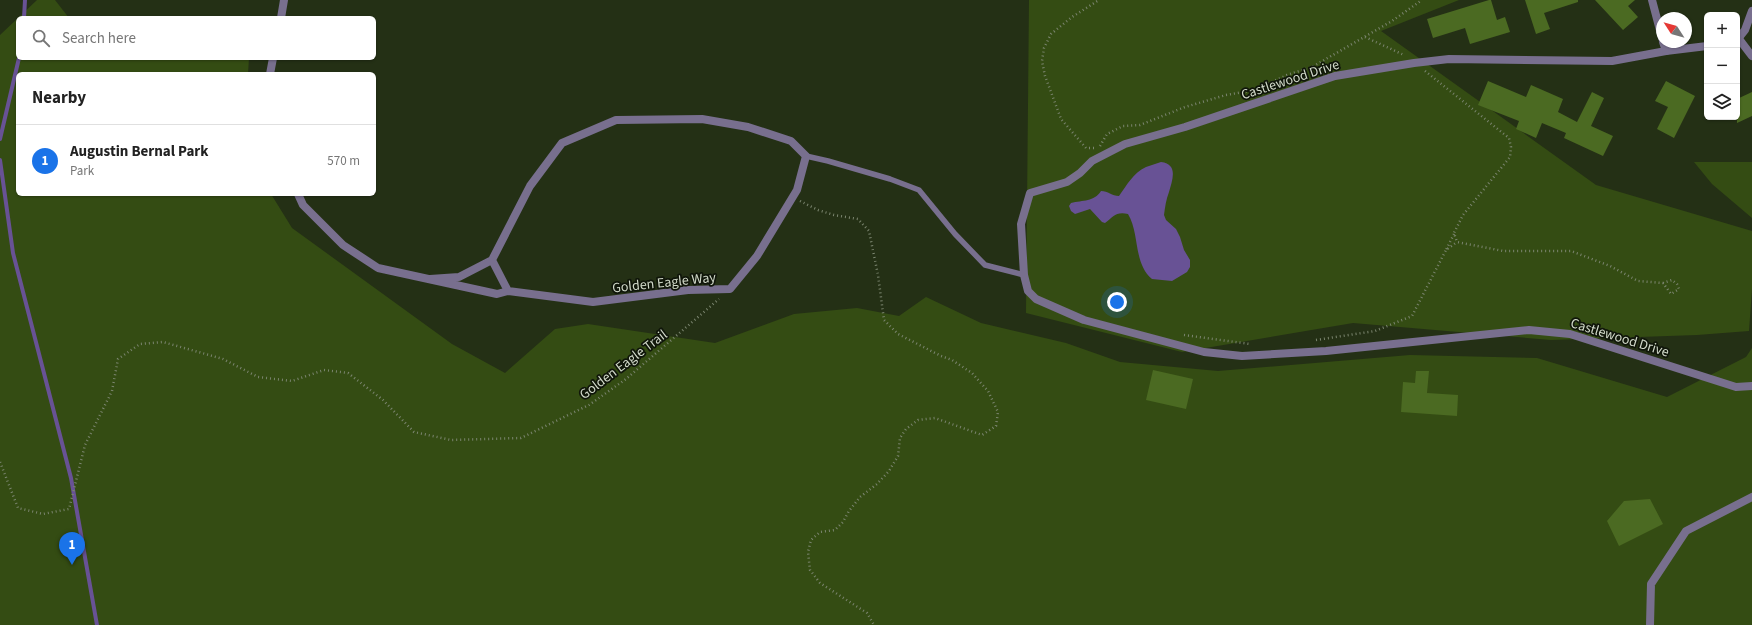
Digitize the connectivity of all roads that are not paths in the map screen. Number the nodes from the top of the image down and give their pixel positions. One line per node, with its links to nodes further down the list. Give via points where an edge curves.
1 (284, 0): 5 (street)
2 (1652, 0): 4 (street)
3 (1752, 11): 6 (street, via 1746,30)
4 (1656, 15)
5 (281, 16)
6 (1740, 38)
7 (1740, 42): 11 (street)
8 (1704, 46): 10 (street, Castlewood Drive)
9 (1665, 48): 10 (street)
10 (1666, 51): 17 (street, Castlewood Drive, via 1612,61 1449,59 1335,76 1185,128 1125,144 1092,161 1067,182 1030,193 1021,224)
11 (1752, 56)
12 (273, 60): 13 (street)
13 (270, 72)
14 (806, 156): 16 (street, via 791,142 748,127 702,119 616,120 562,143 530,186); 17 (lane, via 890,178 919,190 955,234 985,265); 19 (street, Golden Eagle Way, via 797,190 757,256 730,289 688,290 593,302)
15 (299, 196): 18 (street, Golden Eagle Way, via 303,205 343,245 378,268)
16 (492, 260): 18 (street, Golden Eagle Way, via 459,277); 19 (street)
17 (1024, 275): 20 (street, Castlewood Drive, via 1028,291 1036,299 1084,320 1204,352 1242,356 1326,351 1529,330 1570,334 1736,387)
18 (430, 279): 19 (street, Golden Eagle Way, via 497,294)
19 (508, 292)
20 (1752, 386)
21 (1752, 497): 22 (street, via 1686,531 1652,584)
22 (1650, 625)

